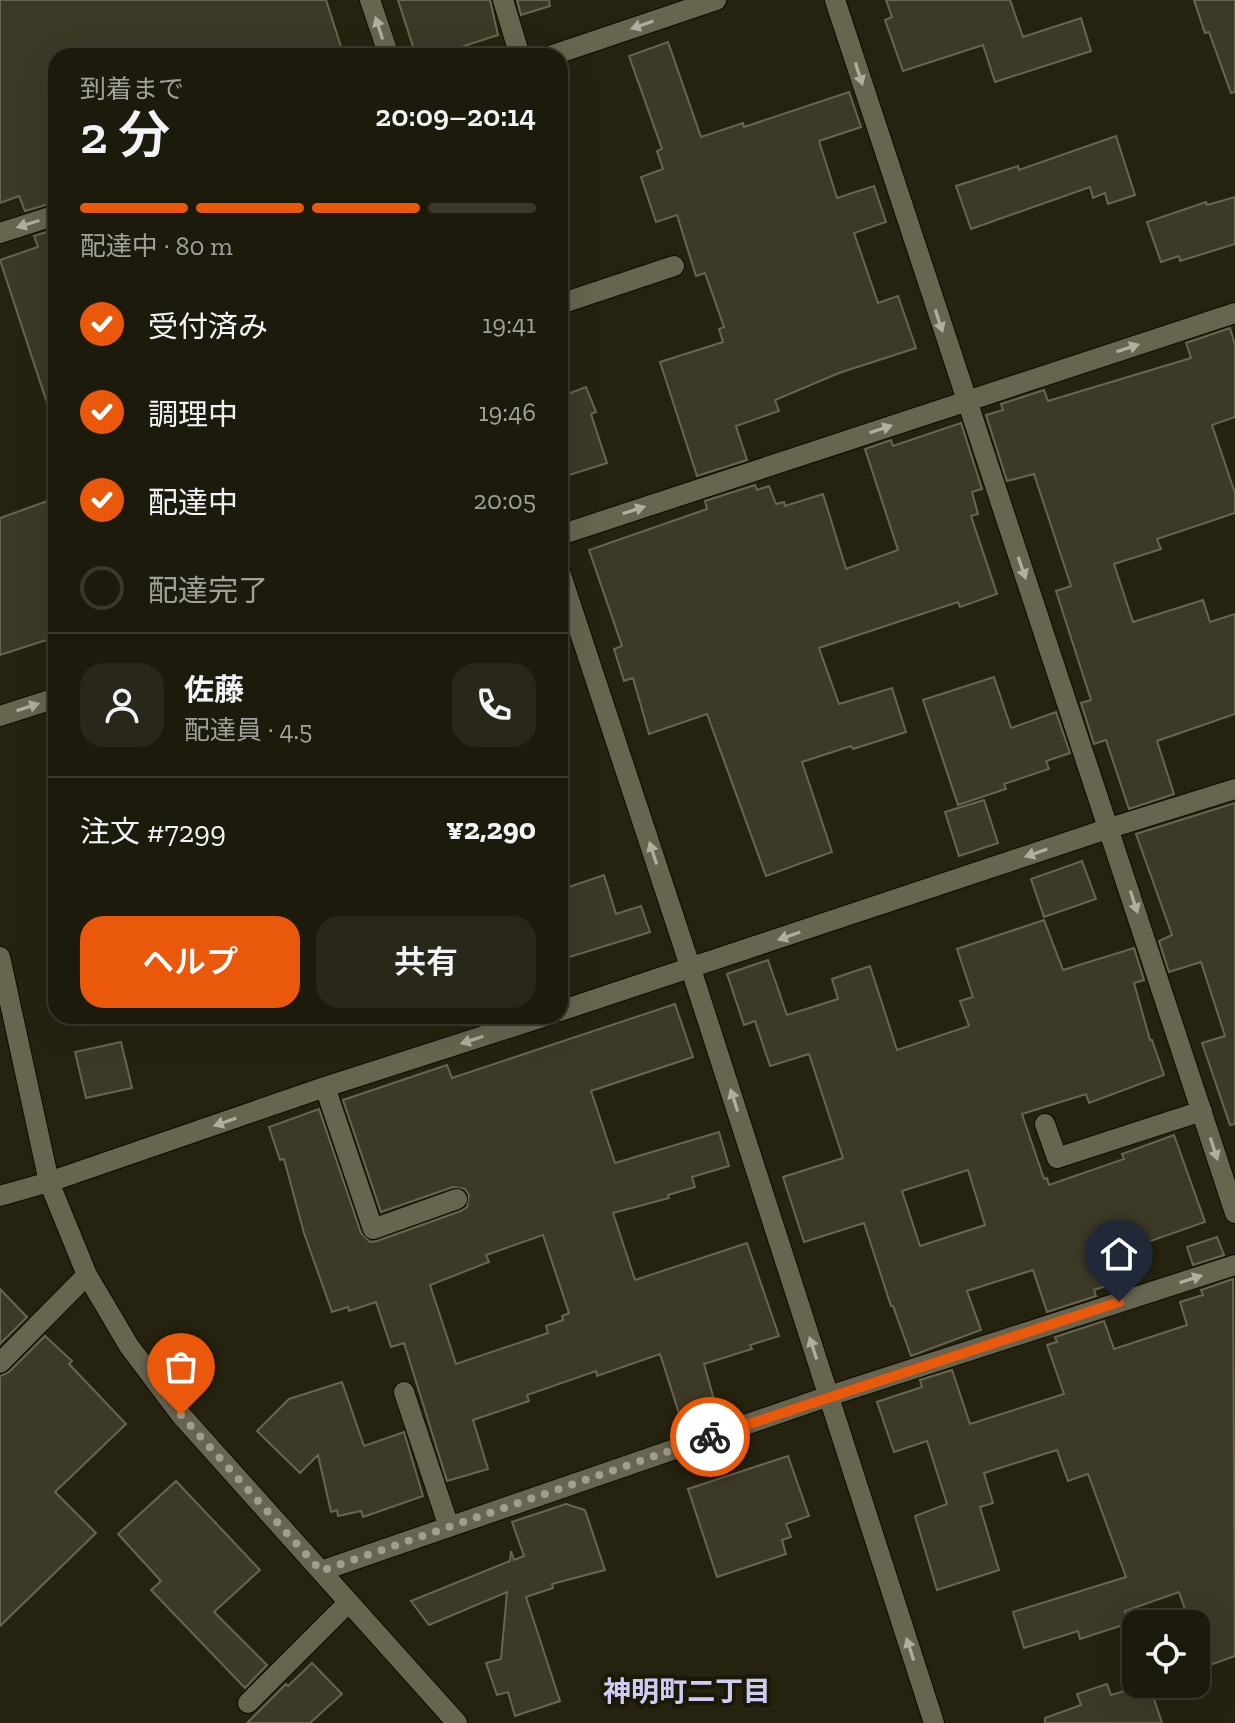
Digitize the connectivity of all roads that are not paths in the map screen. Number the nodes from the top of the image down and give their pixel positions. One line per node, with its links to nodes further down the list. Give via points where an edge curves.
1 (370, 0): 5 (street, one-way to 1)
2 (503, 0): 6 (street)
3 (716, 0): 7 (street, one-way to 7)
4 (835, 0): 13 (street, one-way to 13)
5 (386, 48)
6 (518, 48)
7 (568, 50)
8 (48, 218): 9 (street, one-way to 9)
9 (0, 233)
10 (674, 266): 11 (street)
11 (568, 301)
12 (1235, 313): 13 (street, one-way to 12)
13 (965, 401): 14 (street, one-way to 13); 19 (street, one-way to 19)
14 (568, 532)
15 (568, 596): 21 (street, one-way to 15)
16 (48, 701): 17 (street, one-way to 16)
17 (0, 716)
18 (1235, 789): 19 (street)
19 (1110, 828): 21 (street, one-way to 21); 25 (street, one-way to 25)
20 (0, 957): 27 (street)
21 (691, 969): 22 (street); 35 (street, one-way to 21)
22 (568, 1008)
23 (521, 1024): 24 (street, one-way to 24)
24 (325, 1087): 27 (street, one-way to 27); 29 (street, via 373,1229)
25 (1202, 1111): 26 (street, via 1057,1158); 30 (street, one-way to 30)
26 (1045, 1124)
27 (49, 1182): 28 (street); 32 (street)
28 (0, 1196)
29 (457, 1199)
30 (1235, 1213)
31 (1235, 1265): 35 (street, one-way to 31)
32 (87, 1275): 33 (street); 37 (street, via 129,1346 181,1415)
33 (0, 1363)
34 (404, 1392): 36 (street)
35 (829, 1396): 36 (street); 41 (street, one-way to 35)
36 (449, 1527): 37 (street)
37 (321, 1571): 38 (street)
38 (349, 1602): 39 (street); 40 (street)
39 (248, 1703)
40 (445, 1719)
41 (934, 1723)

